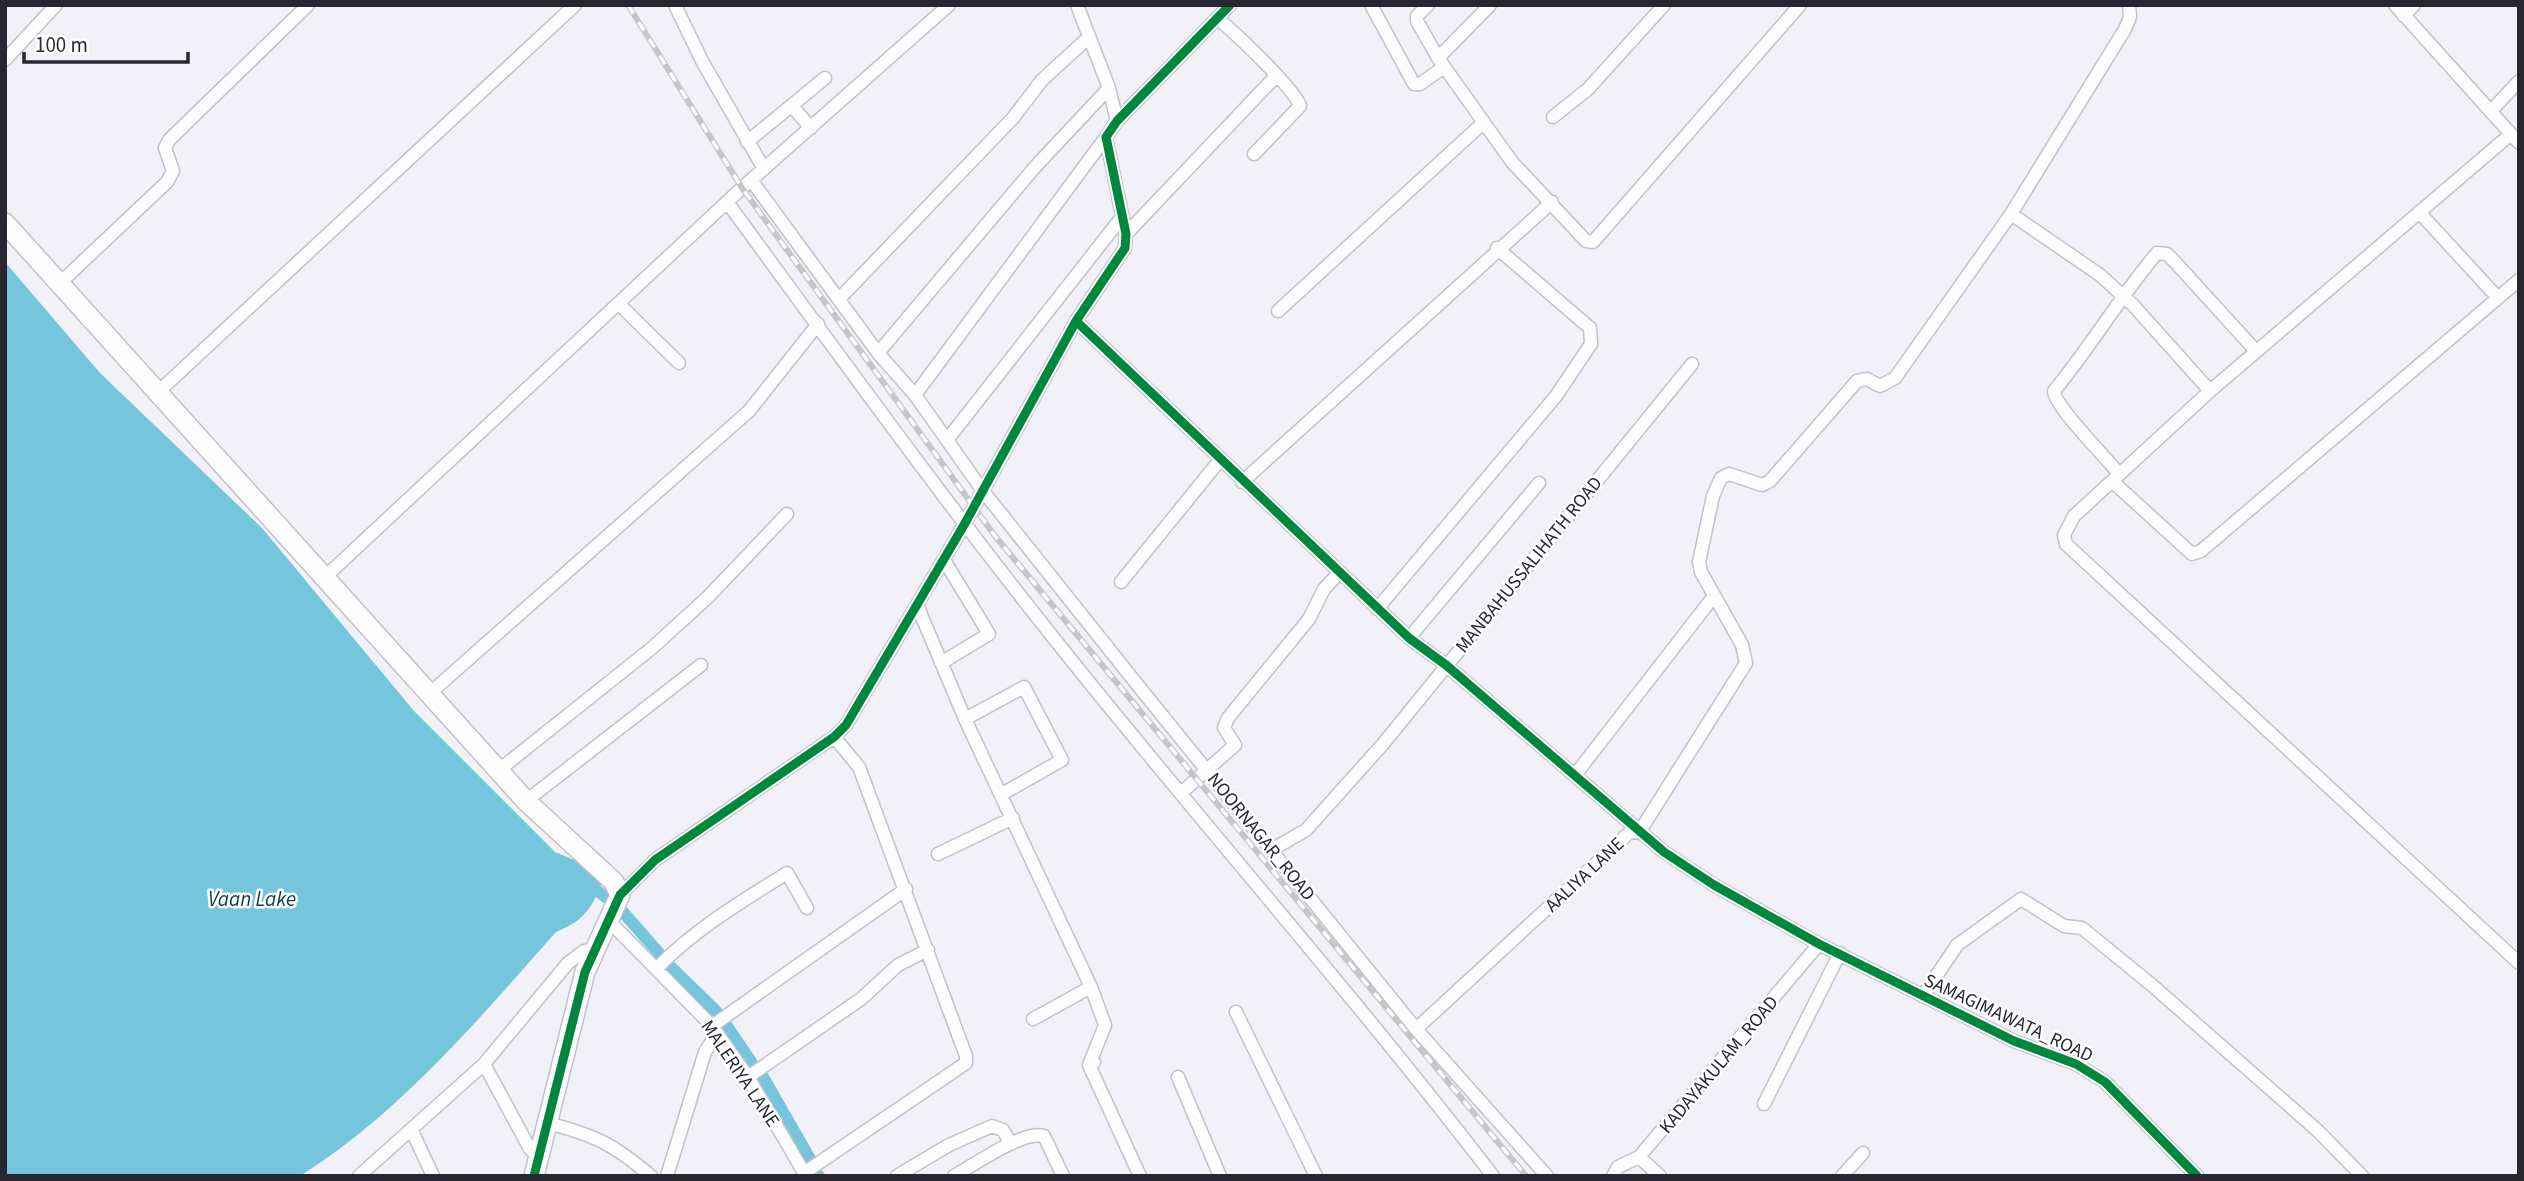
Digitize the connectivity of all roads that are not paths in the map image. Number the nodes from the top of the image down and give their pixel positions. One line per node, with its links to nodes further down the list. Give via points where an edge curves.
1 (56, 5): 19 (street)
2 (308, 5): 46 (street, via 169,140 165,148 173,170 167,182)
3 (575, 5): 59 (street)
4 (676, 5): 33 (street)
5 (949, 5): 30 (street)
6 (1077, 5): 18 (street)
7 (1230, 5): 17 (street)
8 (1371, 5): 20 (street, via 1414,84 1420,84)
9 (1428, 5): 20 (street, via 1417,22)
10 (1490, 5): 20 (street)
11 (1664, 5): 27 (street, via 1588,89)
12 (1800, 5): 38 (street, via 1593,242 1586,241)
13 (2129, 5): 40 (street, via 2126,29)
14 (2395, 5): 16 (street)
15 (2414, 5): 16 (street)
16 (2404, 16): 26 (street)
17 (1217, 18): 21 (street); 28 (street)
18 (1089, 37): 24 (street); 49 (street, via 1042,80 1013,118)
19 (5, 60)
20 (1441, 63): 29 (street)
21 (1276, 76): 34 (street, via 1300,106); 43 (street)
22 (825, 78): 25 (street)
23 (2519, 81): 26 (street)
24 (1108, 88): 28 (street); 55 (street)
25 (792, 106): 30 (street); 33 (street)
26 (2491, 111): 32 (street)
27 (1553, 117)
28 (1117, 121): 31 (street)
29 (1483, 123): 38 (street, via 1512,162); 51 (street)
30 (811, 128): 35 (street)
31 (1106, 137): 41 (street); 60 (street)
32 (2515, 138): 39 (street)
33 (747, 142): 35 (street)
34 (1254, 154)
35 (764, 169): 36 (street)
36 (751, 180): 37 (street); 49 (street, NOORNAGAR_ROAD)
37 (727, 202): 50 (street); 53 (street)
38 (1552, 202): 44 (street)
39 (2419, 212): 48 (street); 54 (street)
40 (2011, 214): 47 (street); 73 (street, via 1895,378 1880,386 1867,379 1857,381 1770,481 1762,485 1729,474 1721,478 1699,562)
41 (1122, 217): 43 (street); 61 (street)
42 (5, 223): 46 (street)
43 (1126, 234): 52 (street, via 1119,261)
44 (1497, 248): 64 (street); 75 (street, via 1590,328 1591,344 1556,396)
45 (2519, 280): 48 (street)
46 (59, 284): 59 (street)
47 (2123, 296): 54 (street, via 2157,253 2166,254); 58 (street); 63 (street, via 2054,390 2054,399)
48 (2498, 298): 63 (street, via 2201,551 2192,554)
49 (839, 299): 55 (street, NOORNAGAR_ROAD)
50 (620, 305): 56 (street); 71 (street)
51 (1278, 311)
52 (1076, 321): 62 (street, SAMAGIMAWATA_ROAD); 66 (street)
53 (818, 324): 68 (street); 80 (street, via 750,411)
54 (2256, 351): 58 (street)
55 (878, 353): 60 (street, NOORNAGAR_ROAD)
56 (679, 363)
57 (1692, 364): 79 (street, MANBAHUSSALIHATH ROAD)
58 (2210, 391): 63 (street)
59 (157, 393): 71 (street)
60 (915, 395): 61 (street, NOORNAGAR_ROAD)
61 (947, 440): 66 (street, NOORNAGAR_ROAD)
62 (1220, 460): 64 (street, SAMAGIMAWATA_ROAD); 72 (street)
63 (2115, 478): 101 (street, via 2074,516 2064,535 2066,544)
64 (1242, 482): 70 (street, SAMAGIMAWATA_ROAD)
65 (1539, 483): 76 (street)
66 (983, 491): 68 (street); 83 (street, NOORNAGAR_ROAD)
67 (787, 514): 84 (street, via 652,648)
68 (964, 526): 69 (street); 86 (street)
69 (944, 560): 74 (street); 77 (street, via 989,634)
70 (1339, 573): 75 (street, SAMAGIMAWATA_ROAD); 83 (street, via 1324,589 1309,619 1228,718 1224,728 1235,745)
71 (324, 578): 80 (street)
72 (1121, 582)
73 (1714, 596): 85 (street); 90 (street, AALIYA LANE, via 1742,645 1746,663)
74 (917, 605): 77 (street); 82 (street, via 846,725)
75 (1377, 609): 76 (street, SAMAGIMAWATA_ROAD)
76 (1409, 638): 79 (street, SAMAGIMAWATA_ROAD)
77 (941, 663): 81 (street)
78 (701, 665): 88 (street)
79 (1446, 665): 85 (street, SAMAGIMAWATA_ROAD); 91 (street, MANBAHUSSALIHATH ROAD, via 1306,830)
80 (429, 694): 84 (street)
81 (965, 719): 87 (street); 87 (street, via 1024,687 1062,760)
82 (834, 737): 93 (street, via 859,767); 94 (street, via 655,860)
83 (1208, 769): 86 (street); 91 (street, NOORNAGAR_ROAD)
84 (499, 770): 88 (street)
85 (1575, 775): 90 (street, SAMAGIMAWATA_ROAD)
86 (1181, 793): 131 (street, via 1395,1049)
87 (1002, 794): 89 (street)
88 (526, 801): 94 (street, via 591,859)
89 (1013, 818): 92 (street); 103 (street)
90 (1640, 831): 97 (street, SAMAGIMAWATA_ROAD, via 1714,885); 107 (street, AALIYA LANE, via 1629,832)
91 (1273, 849): 107 (street, NOORNAGAR_ROAD)
92 (938, 854)
93 (906, 889): 99 (street); 108 (street)
94 (620, 895): 96 (street)
95 (807, 908): 102 (street, via 787,873 728,910)
96 (607, 919): 98 (street); 102 (street, MALERIYA LANE)
97 (1819, 944): 100 (street, SAMAGIMAWATA_ROAD); 118 (street, KADAYAKULAM_ROAD)
98 (594, 950): 109 (street, via 584,951 568,963); 113 (street)
99 (928, 950): 110 (street, via 898,965 861,999); 120 (street, via 966,1063)
100 (1840, 953): 104 (street, SAMAGIMAWATA_ROAD); 112 (street)
101 (2519, 963)
102 (657, 968): 108 (street, MALERIYA LANE)
103 (1091, 987): 106 (street); 128 (street, via 1105,1025 1092,1064)
104 (1923, 996): 136 (street, SAMAGIMAWATA_ROAD, via 2014,1041 2076,1064 2105,1082); 137 (street, via 1957,945 2021,899 2064,926 2082,928 2318,1131)
105 (1236, 1012): 130 (street)
106 (1033, 1019)
107 (1416, 1029): 132 (street, NOORNAGAR_ROAD)
108 (714, 1030): 110 (street, MALERIYA LANE); 124 (street)
109 (484, 1064): 114 (street); 117 (street, via 530,1149)
110 (748, 1077): 120 (street, MALERIYA LANE)
111 (1178, 1077): 129 (street)
112 (1764, 1104)
113 (547, 1123): 117 (street); 123 (street, via 589,1133 618,1148)
114 (412, 1131): 119 (street); 121 (street)
115 (1011, 1144): 125 (street, via 1003,1130 992,1126 948,1145); 126 (street); 127 (street, via 1036,1133 1044,1136)
116 (1863, 1153): 135 (street)
117 (539, 1156): 122 (street)
118 (1639, 1157): 133 (street, KADAYAKULAM_ROAD, via 1618,1167); 134 (street)
119 (364, 1174)
120 (805, 1175)
121 (433, 1176)
122 (534, 1176)
123 (651, 1176)
124 (667, 1176)
125 (897, 1176)
126 (954, 1176)
127 (1063, 1176)
128 (1140, 1176)
129 (1220, 1176)
130 (1316, 1176)
131 (1493, 1176)
132 (1547, 1176)
133 (1612, 1176)
134 (1660, 1176)
135 (1842, 1176)
136 (2197, 1176)
137 (2362, 1176)

